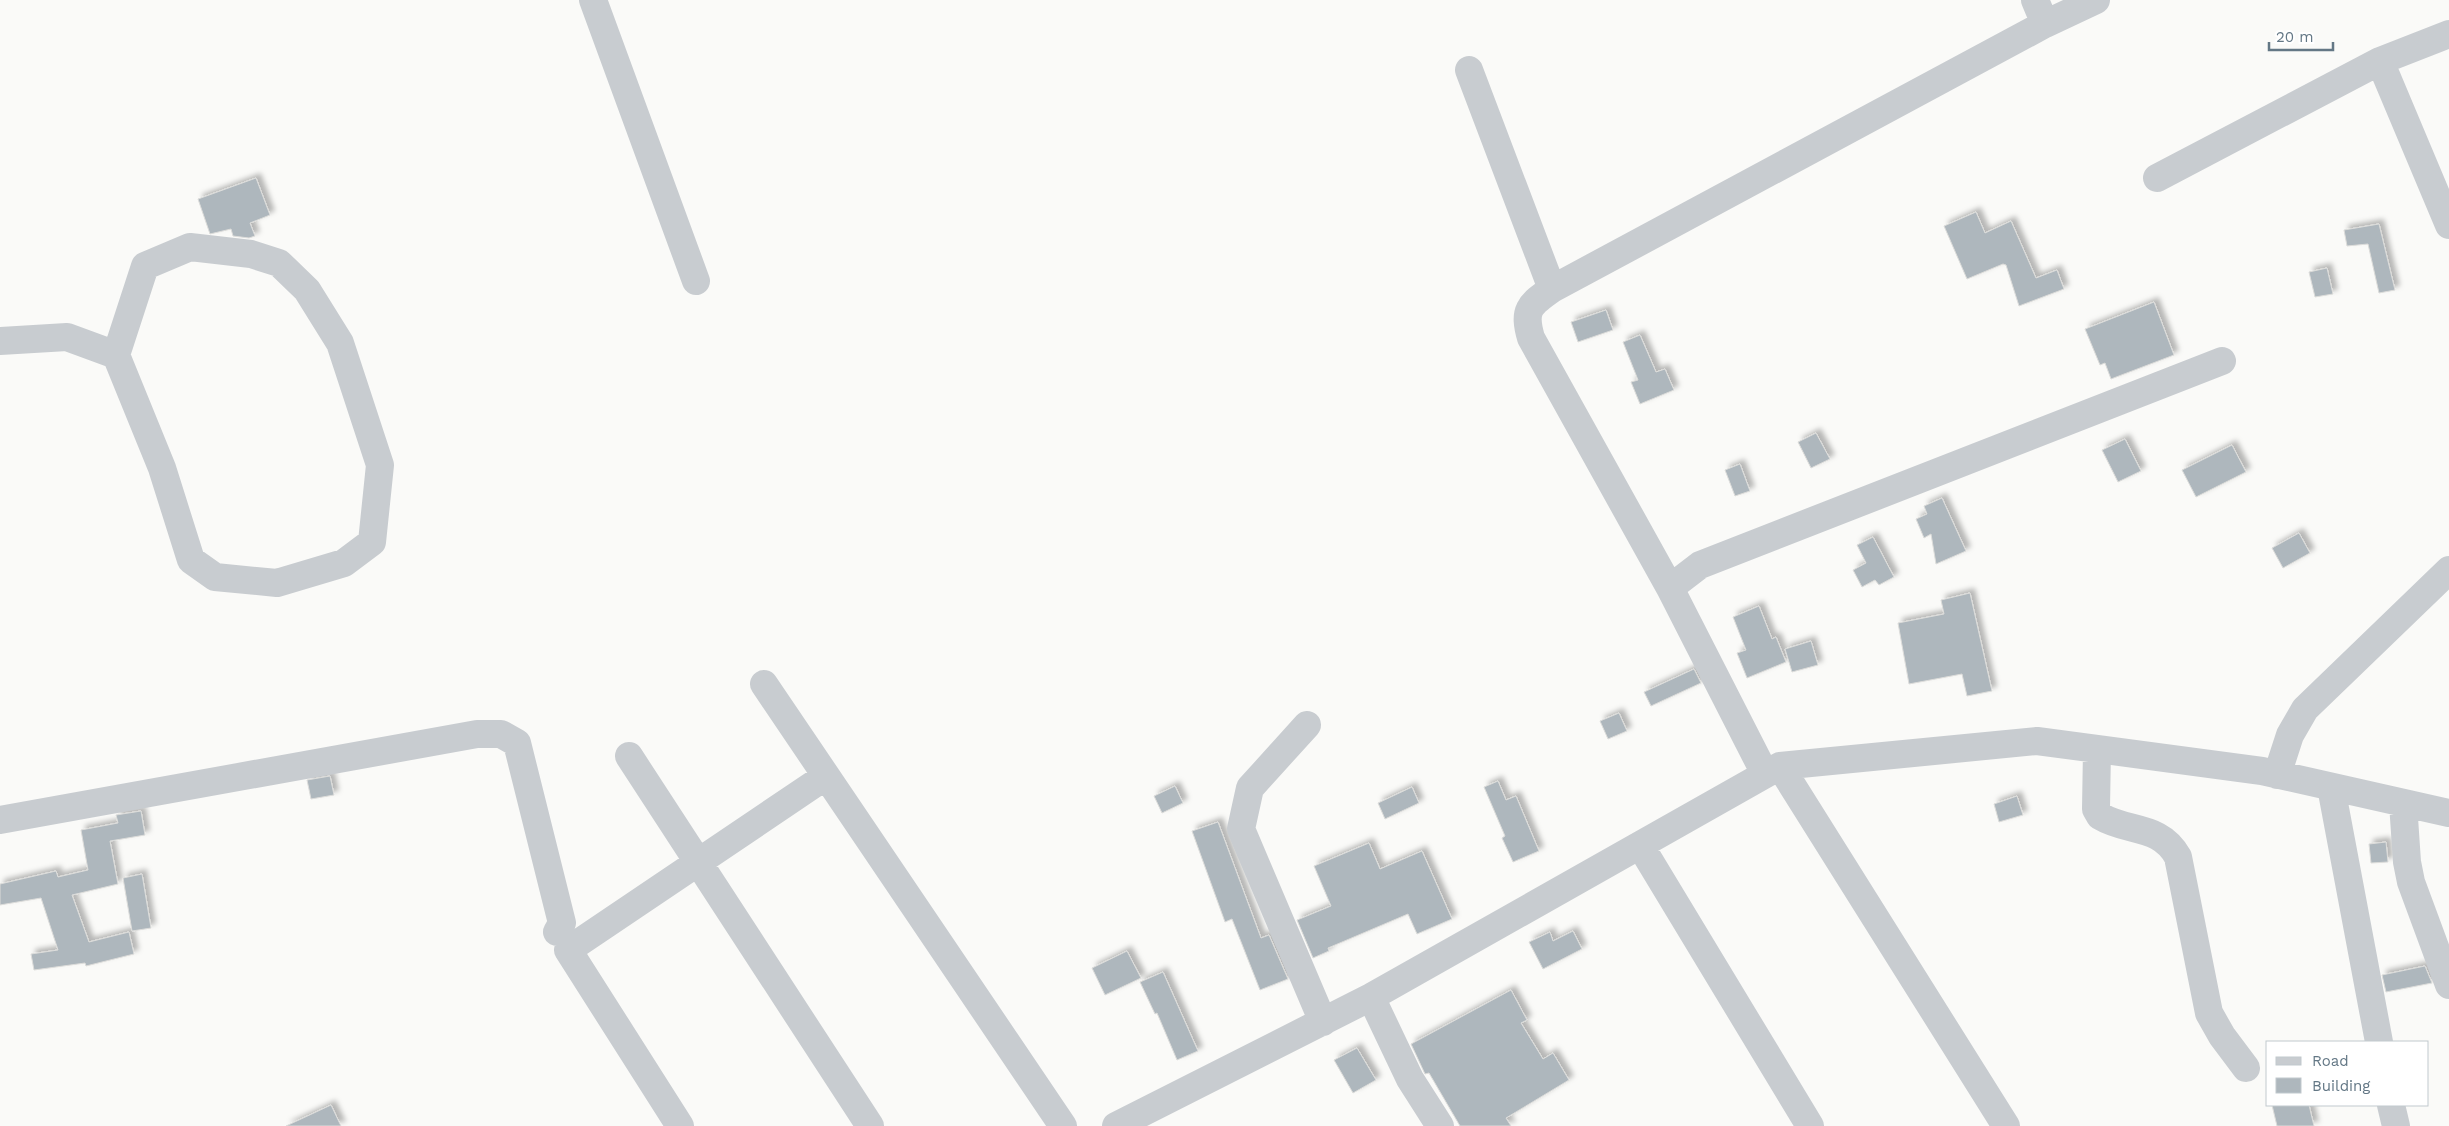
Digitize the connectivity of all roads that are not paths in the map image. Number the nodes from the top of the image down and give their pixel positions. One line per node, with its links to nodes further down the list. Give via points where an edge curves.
1 (593, 0): 9 (street)
2 (2096, 0): 3 (street)
3 (2040, 12): 10 (street)
4 (2449, 34): 5 (street)
5 (2380, 62): 7 (street); 8 (street)
6 (1469, 70): 10 (street)
7 (2157, 178)
8 (2449, 225)
9 (696, 281)
10 (1552, 289): 15 (street, via 1533,302 1528,311 1527,323 1532,338)
11 (0, 342): 12 (street, via 67,338)
12 (116, 355): 12 (street, via 162,468 191,560 215,577 277,583 344,563 372,542 380,465 340,343 307,290 280,263 251,254 190,247 145,266)
13 (2222, 361): 15 (street, via 1700,565)
14 (2449, 570): 21 (street, via 2304,709 2290,734)
15 (1670, 588): 20 (street)
16 (764, 684): 22 (street)
17 (1307, 725): 32 (street, via 1250,788 1241,829)
18 (2097, 749): 20 (street, via 2036,741); 21 (street); 34 (street, via 2096,809 2100,816 2164,838 2173,846 2178,857 2209,1013 2218,1031)
19 (629, 756): 28 (street)
20 (1773, 770): 27 (street); 36 (street)
21 (2278, 774): 23 (street)
22 (826, 776): 28 (street); 39 (street)
23 (2331, 787): 24 (street); 33 (street)
24 (2403, 803): 25 (street); 30 (street, via 2411,882)
25 (2449, 813)
26 (1, 816): 29 (street, via 477,734 500,734 517,743 562,923)
27 (1640, 844): 31 (street); 42 (street)
28 (698, 862): 37 (street, via 568,950); 38 (street)
29 (557, 932)
30 (2449, 986)
31 (1371, 997): 32 (street); 41 (street, via 1410,1079)
32 (1324, 1022): 40 (street)
33 (2379, 1041)
34 (2246, 1068)
35 (2391, 1106): 43 (street)
36 (2006, 1125)
37 (680, 1126)
38 (870, 1126)
39 (1063, 1126)
40 (1116, 1126)
41 (1440, 1126)
42 (1810, 1126)
43 (2396, 1126)

